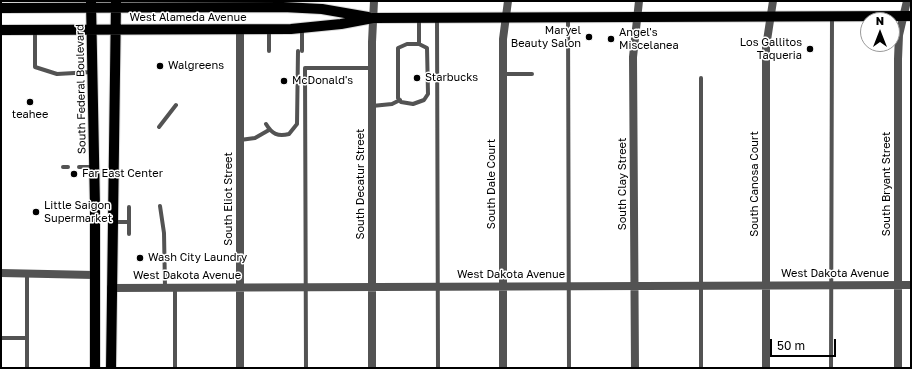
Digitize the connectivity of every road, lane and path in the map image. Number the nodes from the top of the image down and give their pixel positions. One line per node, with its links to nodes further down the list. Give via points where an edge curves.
1 (374, 1): 18 (street, South Decatur Street)
2 (508, 1): 15 (street, South Dale Court)
3 (639, 1): 17 (street, South Clay Street)
4 (773, 1): 12 (street, South Canosa Court)
5 (907, 1): 14 (street, South Bryant Street)
6 (32, 4): 7 (main road, West Alameda Avenue); 11 (main road, West Alameda Avenue)
7 (91, 4): 8 (main road, West Alameda Avenue); 24 (main road, South Federal Boulevard)
8 (116, 4): 9 (main road, West Alameda Avenue); 25 (main road)
9 (165, 4): 10 (main road, West Alameda Avenue)
10 (243, 4): 18 (main road, West Alameda Avenue, via 315,8)
11 (1, 8)
12 (770, 16): 13 (main road, West Alameda Avenue); 17 (main road, West Alameda Avenue); 55 (street, South Canosa Court, via 766,47)
13 (832, 16): 14 (main road, West Alameda Avenue); 56 (lane)
14 (907, 16): 57 (street, South Bryant Street, via 899,35 898,59)
15 (506, 17): 16 (main road, West Alameda Avenue); 20 (main road, West Alameda Avenue); 32 (street, South Dale Court)
16 (568, 17): 17 (main road, West Alameda Avenue); 62 (lane)
17 (637, 17): 63 (street, South Clay Street, via 633,57)
18 (373, 18): 19 (main road, West Alameda Avenue); 21 (main road, West Alameda Avenue); 30 (street, South Decatur Street)
19 (419, 18): 20 (main road, West Alameda Avenue); 28 (lane)
20 (437, 18): 60 (lane)
21 (302, 28): 22 (main road, West Alameda Avenue); 40 (lane, via 297,124 289,134 275,134)
22 (269, 29): 26 (main road, West Alameda Avenue); 29 (lane)
23 (1, 30): 27 (main road, West Alameda Avenue)
24 (91, 30): 25 (main road, West Alameda Avenue); 27 (main road, West Alameda Avenue); 31 (main road, South Federal Boulevard)
25 (116, 30): 26 (main road, West Alameda Avenue); 48 (main road)
26 (240, 30): 41 (street, South Eliot Street)
27 (34, 31): 31 (lane, via 35,68 57,74)
28 (419, 44): 35 (lane, via 407,44 398,48); 35 (lane, via 427,48 428,94 424,100 413,104)
29 (269, 51)
30 (372, 68): 37 (street, South Decatur Street); 67 (lane, via 305,68)
31 (92, 72): 45 (main road, South Federal Boulevard)
32 (503, 74): 33 (lane); 61 (street, South Dale Court)
33 (532, 74)
34 (701, 78): 54 (lane)
35 (400, 100): 37 (lane, via 392,104)
36 (176, 105): 39 (lane)
37 (372, 106): 59 (street, South Decatur Street)
38 (266, 124): 40 (lane)
39 (159, 127)
40 (269, 130): 41 (lane, via 255,138)
41 (240, 140): 66 (street, South Eliot Street)
42 (63, 167): 43 (lane)
43 (68, 167)
44 (79, 167): 45 (lane)
45 (94, 167): 53 (main road, South Federal Boulevard)
46 (160, 206): 64 (lane, via 164,233)
47 (129, 207): 49 (lane)
48 (112, 222): 49 (lane); 68 (main road)
49 (128, 222): 50 (lane)
50 (129, 234)
51 (1, 274): 52 (street)
52 (27, 274): 53 (street); 70 (lane)
53 (94, 275): 72 (main road, South Federal Boulevard)
54 (701, 285): 55 (street, West Dakota Avenue); 63 (street, West Dakota Avenue); 82 (lane)
55 (766, 285): 56 (street, West Dakota Avenue); 83 (street, South Canosa Court)
56 (831, 285): 57 (street, West Dakota Avenue); 84 (lane)
57 (898, 285): 58 (street, West Dakota Avenue); 85 (street, South Bryant Street)
58 (911, 285)
59 (372, 286): 60 (street, West Dakota Avenue); 67 (street, West Dakota Avenue); 77 (street, South Decatur Street)
60 (438, 286): 61 (street, West Dakota Avenue); 78 (lane)
61 (503, 286): 62 (street, West Dakota Avenue); 79 (street, South Dale Court)
62 (569, 286): 63 (street, West Dakota Avenue); 80 (lane)
63 (635, 286): 81 (street, South Clay Street)
64 (165, 287): 65 (street, West Dakota Avenue); 68 (street, West Dakota Avenue)
65 (175, 287): 66 (street, West Dakota Avenue); 74 (lane)
66 (240, 287): 67 (street, West Dakota Avenue); 75 (street, South Eliot Street)
67 (306, 287): 76 (lane)
68 (111, 288): 73 (main road)
69 (1, 338): 70 (lane)
70 (27, 338): 71 (lane)
71 (27, 368)
72 (95, 368)
73 (111, 368)
74 (175, 368)
75 (240, 368)
76 (306, 368)
77 (372, 368)
78 (438, 368)
79 (503, 368)
80 (569, 368)
81 (635, 368)
82 (701, 368)
83 (766, 368)
84 (831, 368)
85 (898, 368)

